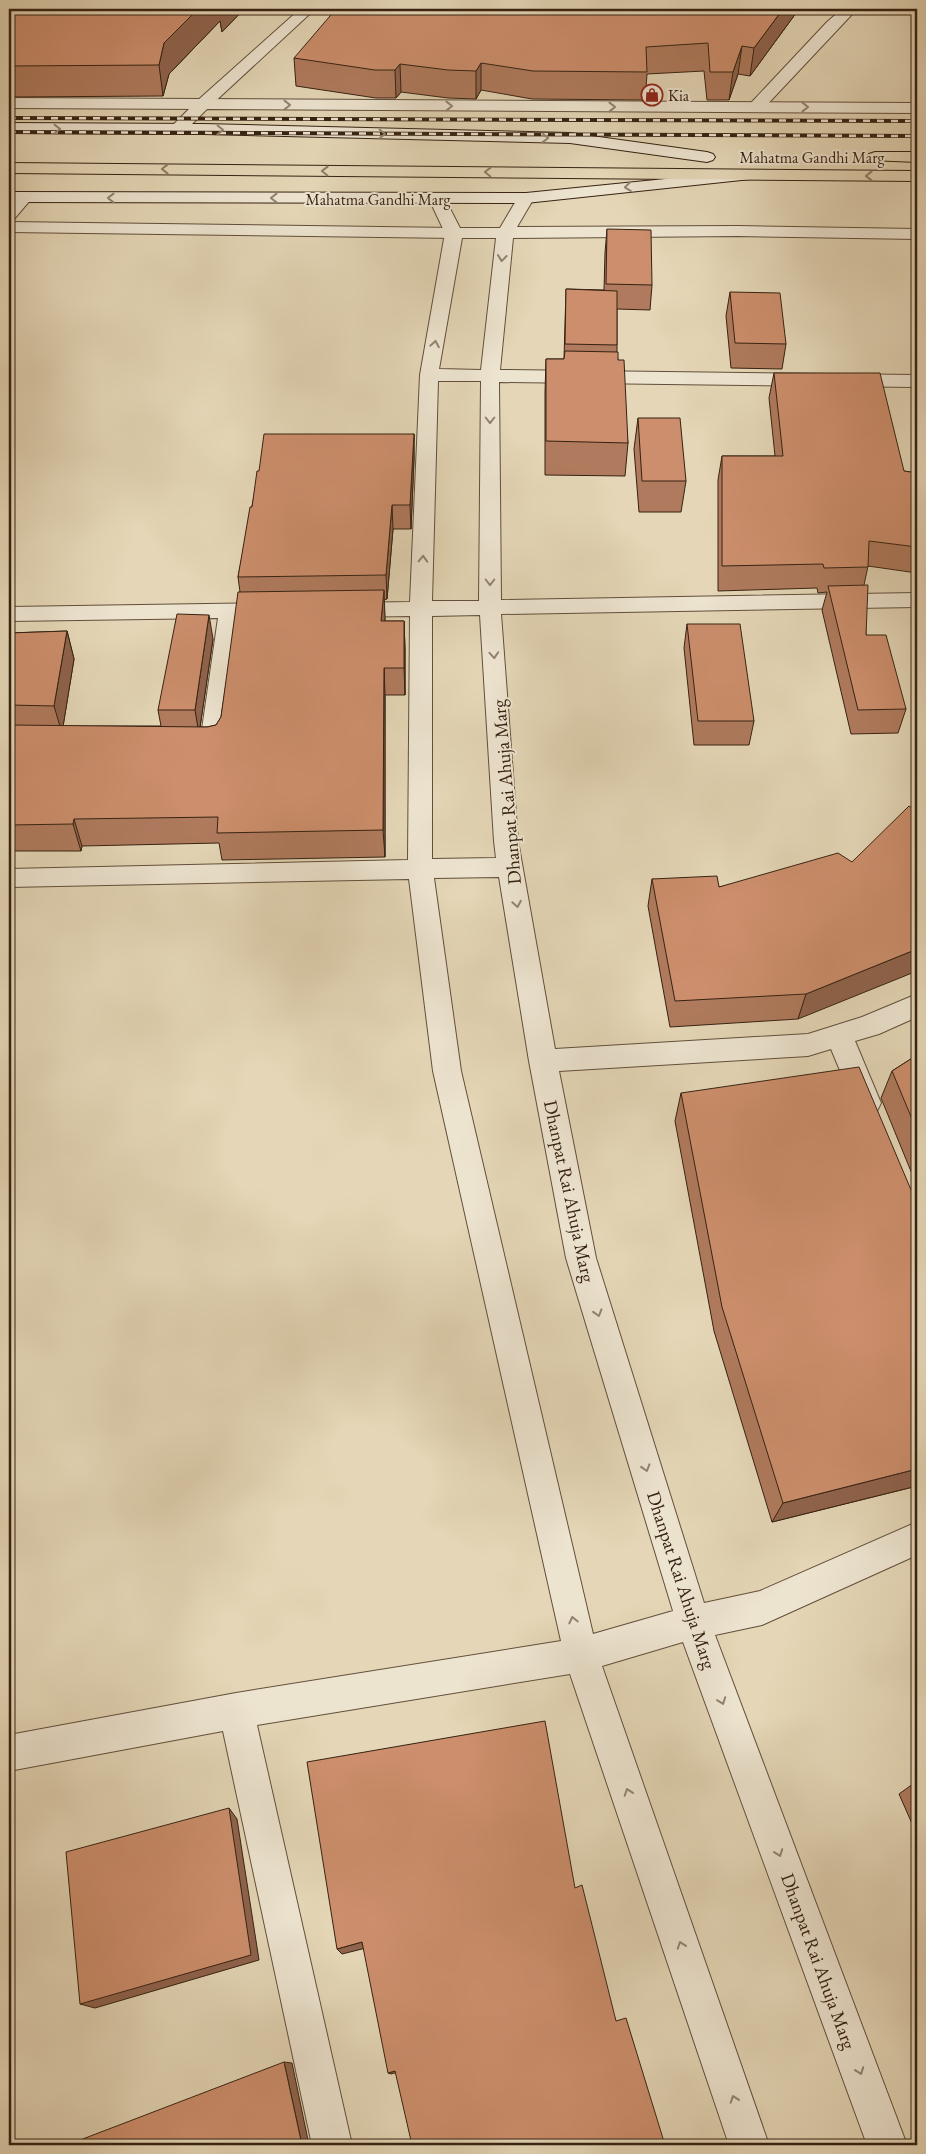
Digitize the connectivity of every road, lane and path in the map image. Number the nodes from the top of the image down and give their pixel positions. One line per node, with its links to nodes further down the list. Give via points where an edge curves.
1 (308, 9): 4 (street)
2 (850, 9): 5 (street)
3 (9, 103): 4 (street)
4 (203, 104): 5 (street, one-way to 5); 8 (street)
5 (756, 107): 6 (street, one-way to 6)
6 (917, 108)
7 (9, 128): 8 (street, Mahatma Gandhi Marg, one-way to 8)
8 (178, 129): 10 (street, Mahatma Gandhi Marg, one-way to 10, via 570,138)
9 (588, 156): 10 (main road, Mahatma Gandhi Marg)
10 (706, 157): 11 (main road, Mahatma Gandhi Marg)
11 (726, 157)
12 (860, 157): 13 (main road, Mahatma Gandhi Marg)
13 (917, 157)
14 (9, 168): 15 (main road, Mahatma Gandhi Marg, one-way to 14)
15 (746, 175): 16 (main road, Mahatma Gandhi Marg, one-way to 15); 18 (street, Mahatma Gandhi Marg, one-way to 18)
16 (917, 176)
17 (16, 198): 19 (street, Mahatma Gandhi Marg, one-way to 17); 20 (street)
18 (526, 198): 19 (street, Mahatma Gandhi Marg); 23 (street, Dhanpat Rai Ahuja Marg)
19 (437, 199): 22 (street)
20 (9, 214)
21 (9, 227): 22 (street)
22 (454, 233): 23 (street); 25 (street, one-way to 22)
23 (505, 233): 24 (street, via 738,231); 26 (street, Dhanpat Rai Ahuja Marg, one-way to 26)
24 (917, 234)
25 (429, 376): 26 (street); 30 (street, one-way to 25)
26 (490, 376): 27 (street); 29 (street, Dhanpat Rai Ahuja Marg, one-way to 29)
27 (917, 380)
28 (917, 600): 29 (street)
29 (490, 606): 30 (street); 36 (street, Dhanpat Rai Ahuja Marg, one-way to 36)
30 (421, 608): 32 (street); 37 (street)
31 (288, 610): 33 (street)
32 (327, 610)
33 (230, 611): 34 (street); 35 (street, via 212,744)
34 (9, 614)
35 (173, 744)
36 (510, 867): 37 (street); 41 (street, Dhanpat Rai Ahuja Marg, one-way to 41)
37 (420, 869): 38 (street); 45 (street, one-way to 37, via 447,1071)
38 (9, 878)
39 (917, 1005): 40 (street)
40 (839, 1035): 41 (street, via 808,1045); 42 (street)
41 (543, 1061): 44 (street, Dhanpat Rai Ahuja Marg, one-way to 44, via 581,1258)
42 (876, 1125)
43 (917, 1538): 44 (street, via 762,1608)
44 (693, 1622): 45 (street); 50 (street, Dhanpat Rai Ahuja Marg, one-way to 50)
45 (581, 1655): 46 (street); 49 (street, one-way to 45)
46 (236, 1711): 47 (street); 48 (street)
47 (9, 1753)
48 (332, 2145)
49 (749, 2145)
50 (887, 2145)

